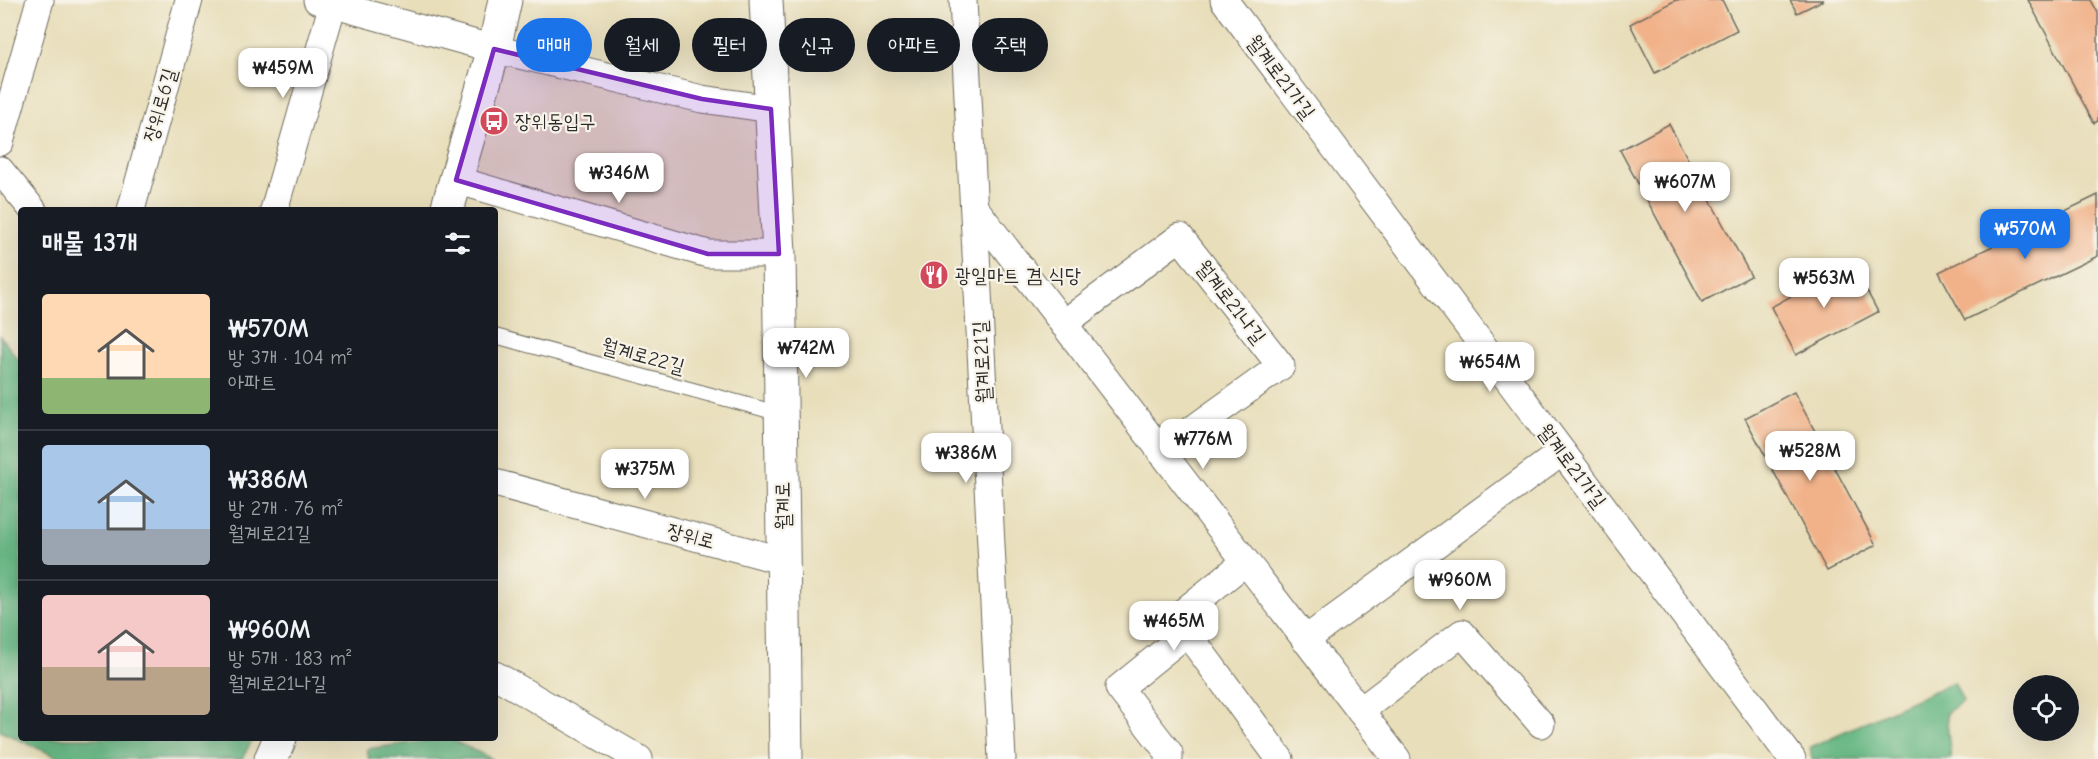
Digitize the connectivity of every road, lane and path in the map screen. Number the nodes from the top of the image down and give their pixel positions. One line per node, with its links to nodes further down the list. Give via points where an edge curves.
1 (40, 0): 10 (street)
2 (189, 0): 14 (street, 장위로6길)
3 (505, 0): 8 (main road)
4 (766, 0): 9 (main road, 월계로)
5 (963, 0): 16 (street, 월계로21길)
6 (1224, 0): 22 (street, 월계로21가길)
7 (328, 1): 8 (street); 15 (street)
8 (494, 48): 9 (street, via 702,99); 12 (main road)
9 (771, 109): 17 (main road, 월계로)
10 (0, 142)
11 (0, 170): 13 (street)
12 (452, 195): 17 (street, via 708,254)
13 (31, 207)
14 (132, 207)
15 (275, 207)
16 (974, 207): 18 (street); 35 (street, 월계로21길)
17 (779, 254): 20 (main road, 월계로)
18 (1063, 324): 21 (street); 21 (street, 월계로21나길, via 1180,237 1281,366)
19 (498, 337): 20 (lane, 월계로22길)
20 (781, 414): 24 (main road, 월계로)
21 (1161, 452): 25 (street)
22 (1562, 452): 27 (street); 39 (street, 월계로21가길)
23 (498, 484): 24 (street, 장위로)
24 (784, 561): 34 (main road, 월계로)
25 (1245, 562): 26 (street, via 1176,618); 27 (street)
26 (1188, 633): 36 (street, via 1119,688 1169,753); 37 (street)
27 (1305, 640): 29 (street)
28 (498, 677): 33 (street)
29 (1360, 711): 30 (street, via 1462,633); 38 (street)
30 (1540, 724)
31 (279, 741): 32 (main road)
32 (271, 759)
33 (639, 759)
34 (786, 759)
35 (1002, 759)
36 (1169, 759)
37 (1280, 759)
38 (1396, 759)
39 (1791, 759)

